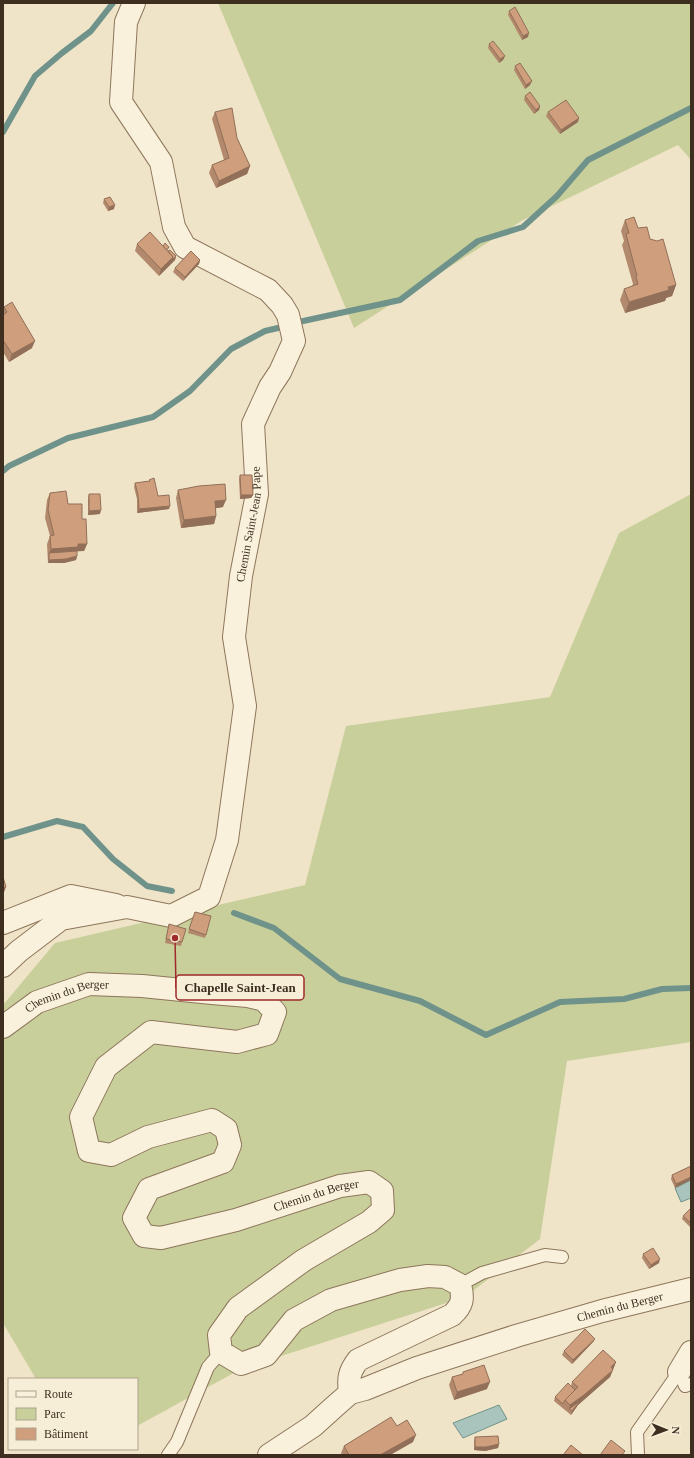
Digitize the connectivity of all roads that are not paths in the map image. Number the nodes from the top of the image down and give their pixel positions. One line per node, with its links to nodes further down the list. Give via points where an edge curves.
1 (134, 3): 2 (street, Chemin Saint-Jean Pape, via 126,22 121,102 161,162 174,227 185,248 268,290 288,315 294,341 253,424 257,494 241,576 234,637 245,706 227,840 217,874 209,897 171,916)
2 (127, 907): 3 (street, via 71,896); 4 (street, Chemin Saint-Jean Pape, via 60,919)
3 (3, 923)
4 (3, 966)
5 (3, 1027): 9 (street, Chemin du Berger, via 37,1002 89,984 248,996 264,1000 275,1012 267,1034 237,1042 151,1032 106,1067 81,1117 89,1151 111,1155 148,1137 212,1120 226,1129 230,1145 223,1162 149,1189 134,1218 144,1236 161,1238 236,1220 340,1186 369,1182 382,1191 383,1210 369,1222 304,1260 238,1308 219,1335)
6 (562, 1257): 7 (lane, via 545,1255 482,1273)
7 (460, 1286): 9 (street, via 445,1276 400,1280 331,1300 294,1320 266,1355 241,1364); 12 (street, via 463,1293 460,1307 452,1315 358,1360 351,1370 348,1382)
8 (691, 1289): 12 (street, Chemin du Berger, via 516,1336 417,1368)
9 (221, 1352): 13 (lane, via 208,1367 177,1442)
10 (691, 1352): 11 (street)
11 (685, 1378): 15 (lane, via 637,1432)
12 (350, 1394): 14 (street, Chemin du Berger, via 313,1426)
13 (168, 1455)
14 (269, 1455)
15 (638, 1455)

